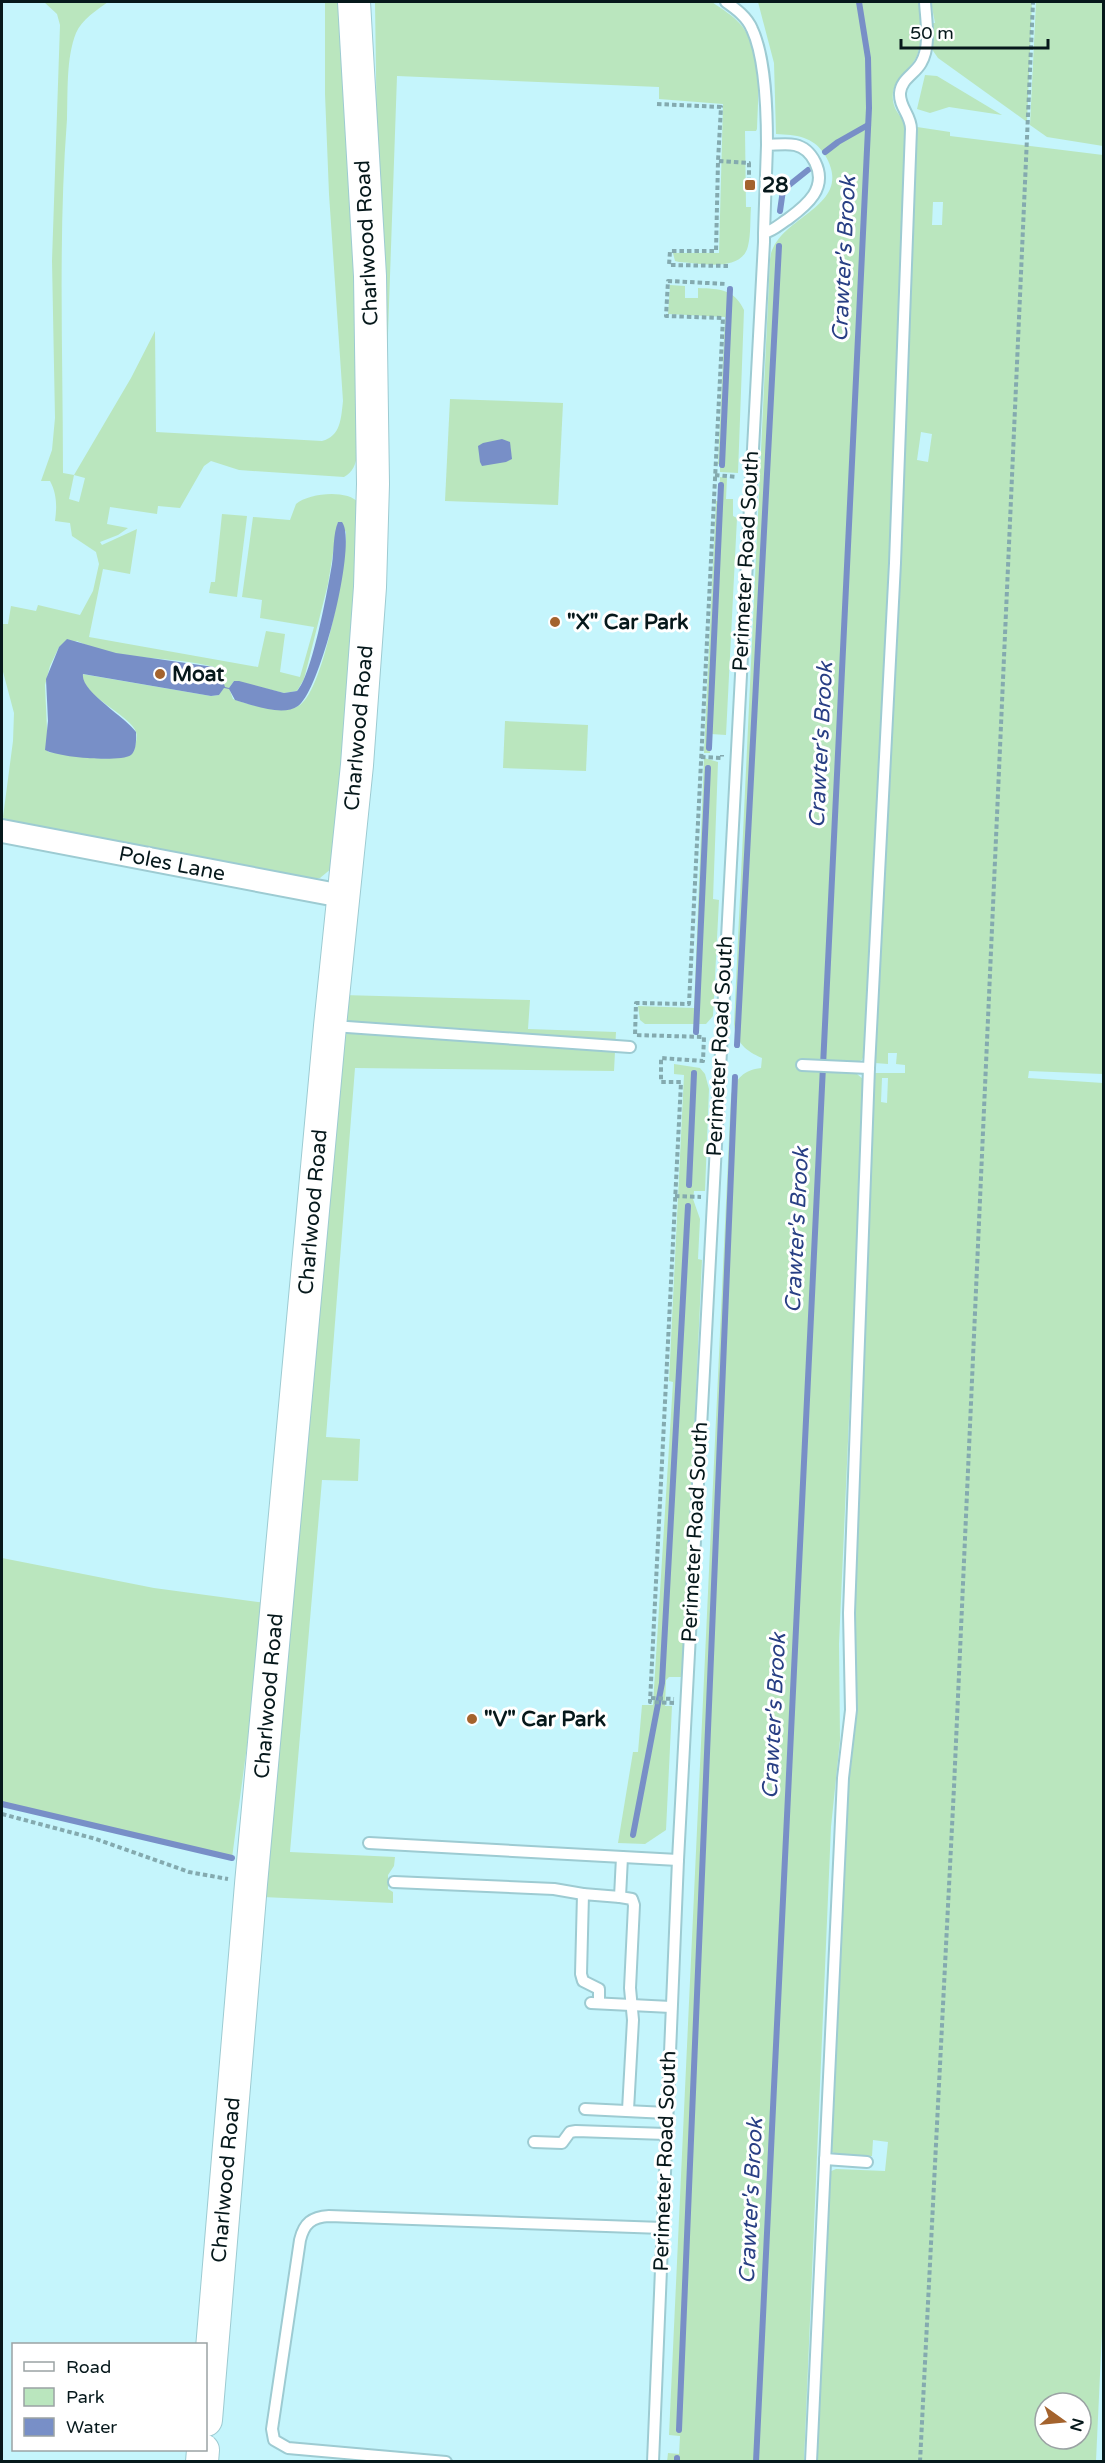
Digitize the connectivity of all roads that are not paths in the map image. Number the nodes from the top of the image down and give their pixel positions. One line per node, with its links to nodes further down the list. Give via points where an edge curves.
1 (354, 2): 7 (street, Charlwood Road, via 370,276 373,484 357,765)
2 (728, 2): 4 (lane, Perimeter Road South, via 745,18 755,38)
3 (925, 2): 11 (lane, via 924,57 902,84 900,94 911,129 895,563)
4 (766, 145): 5 (lane, Perimeter Road South); 5 (lane, via 801,147 811,155 819,176 817,190 807,204)
5 (764, 233): 14 (lane, Perimeter Road South)
6 (2, 831): 7 (street, Poles Lane)
7 (342, 896): 8 (street, Charlwood Road)
8 (330, 1026): 9 (lane); 28 (street, Charlwood Road)
9 (630, 1047)
10 (801, 1065): 11 (lane)
11 (869, 1068): 25 (lane, via 849,1613 851,1710 843,1778)
12 (369, 1844): 13 (lane)
13 (622, 1857): 14 (lane); 17 (lane)
14 (678, 1860): 19 (lane, Perimeter Road South)
15 (394, 1882): 16 (lane, via 554,1889)
16 (583, 1894): 17 (lane); 18 (lane, via 584,1981 599,1989 595,2003)
17 (620, 1897): 18 (lane, via 632,1899 634,1905)
18 (632, 2005): 19 (lane); 21 (lane)
19 (670, 2007): 22 (lane, Perimeter Road South)
20 (585, 2109): 21 (lane)
21 (628, 2110): 22 (lane)
22 (667, 2113): 23 (lane, Perimeter Road South)
23 (666, 2134): 24 (lane, via 576,2131 570,2132 562,2143); 27 (lane, Perimeter Road South)
24 (534, 2142)
25 (825, 2159): 26 (lane); 31 (lane)
26 (867, 2162)
27 (662, 2228): 29 (lane, via 329,2216 306,2225 300,2240 275,2405 274,2440 288,2448); 30 (lane, Perimeter Road South)
28 (207, 2408)
29 (446, 2462)
30 (653, 2462)
31 (811, 2462)

